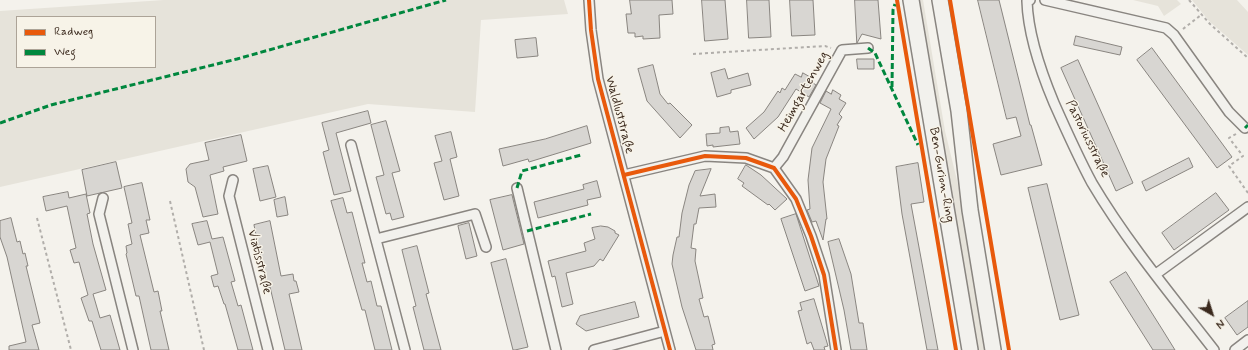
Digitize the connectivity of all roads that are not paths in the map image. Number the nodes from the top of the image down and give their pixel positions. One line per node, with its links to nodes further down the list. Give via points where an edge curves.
1 (589, 0): 10 (street, Waldluststraße, via 598,79)
2 (911, 0): 27 (main road, Ben-Gurion-Ring)
3 (940, 0): 28 (main road, Ben-Gurion-Ring, via 960,116 968,198)
4 (1028, 0): 17 (street, Pastoriusstraße, via 1027,16 1043,76 1071,144 1097,189)
5 (1045, 0): 7 (street, via 1166,28 1174,35 1229,112)
6 (868, 48): 9 (street, Heimgartenweg, via 842,50 783,157)
7 (1245, 128)
8 (351, 145): 15 (street)
9 (774, 168): 10 (street, via 746,158 705,156); 26 (street, via 796,199 811,236 824,275)
10 (624, 175): 18 (street, Waldluststraße)
11 (233, 180): 21 (street, Viatisstraße, via 229,196)
12 (517, 188): 23 (street)
13 (103, 198): 20 (street, via 99,214)
14 (1248, 207): 17 (street)
15 (376, 239): 16 (street, via 475,214); 22 (street)
16 (486, 247)
17 (1156, 274): 29 (street, Pastoriusstraße)
18 (665, 331): 24 (street); 25 (street, Waldluststraße)
19 (1248, 340): 30 (street)
20 (133, 350)
21 (268, 350)
22 (405, 350)
23 (556, 350)
24 (594, 350)
25 (670, 350)
26 (836, 350)
27 (970, 350)
28 (993, 350)
29 (1214, 350)
30 (1234, 350)

